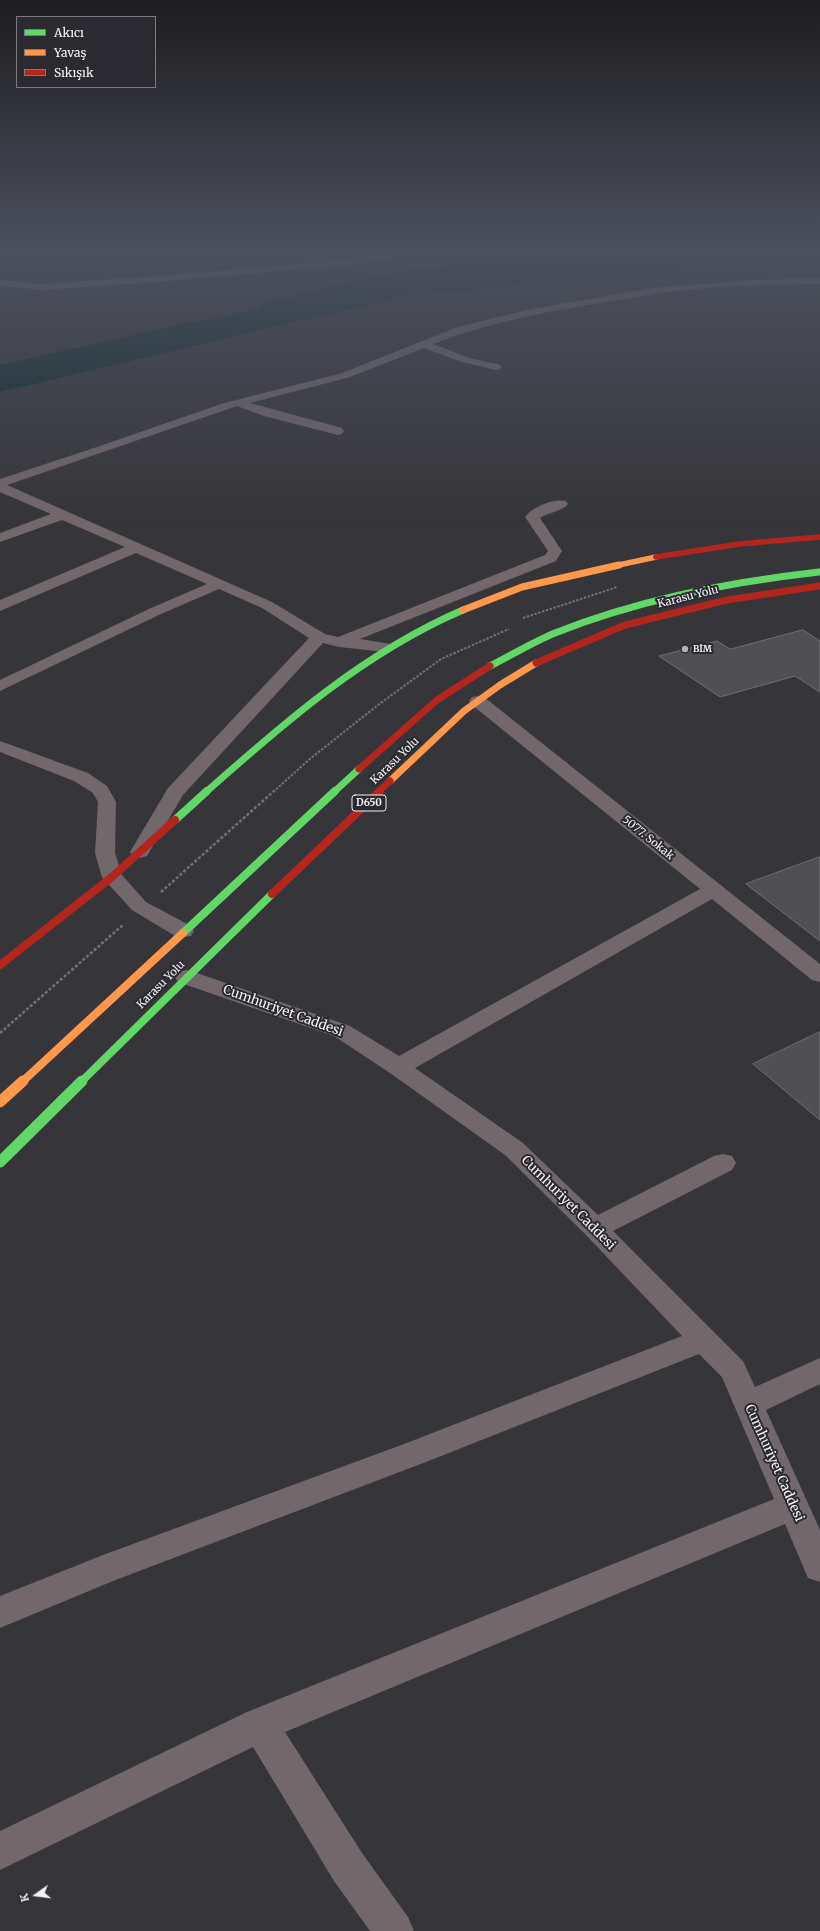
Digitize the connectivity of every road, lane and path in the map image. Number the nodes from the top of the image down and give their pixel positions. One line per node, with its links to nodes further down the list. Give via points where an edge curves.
1 (423, 344): 2 (street, via 466,360); 3 (street, via 346,375)
2 (496, 367)
3 (239, 403): 4 (street); 5 (street)
4 (338, 431)
5 (0, 483)
6 (0, 487): 8 (street)
7 (561, 504): 17 (street, via 542,510 532,517 555,551 551,558)
8 (62, 515): 10 (street); 11 (street)
9 (820, 537): 18 (main road, via 674,553 522,588 452,614)
10 (0, 538)
11 (135, 548): 13 (street); 15 (street)
12 (820, 572): 25 (main road, Karasu Yolu / D650, via 784,575 638,604 555,633 473,674 423,710)
13 (219, 584): 16 (street, via 267,605); 19 (street, via 156,611)
14 (820, 586): 20 (main road, Karasu Yolu / D650, via 727,600 625,625 538,662)
15 (0, 606)
16 (319, 637): 17 (street); 22 (street, via 175,792)
17 (339, 642): 18 (street)
18 (385, 647): 22 (main road, via 316,699 212,786)
19 (0, 686)
20 (478, 701): 24 (street, 5077. Sokak); 28 (main road, Karasu Yolu / D650, via 464,711)
21 (0, 746): 23 (street, via 81,777 104,795 107,802 105,853)
22 (140, 852): 23 (main road)
23 (112, 878): 25 (street, via 139,906); 26 (main road)
24 (713, 890): 27 (street, 5077. Sokak); 29 (street)
25 (183, 931): 30 (main road, Karasu Yolu / D650)
26 (0, 965)
27 (820, 974)
28 (186, 977): 29 (street, Cumhuriyet Caddesi, via 342,1031); 31 (main road, Karasu Yolu / D650)
29 (398, 1067): 33 (street, Cumhuriyet Caddesi, via 514,1150)
30 (0, 1102)
31 (0, 1162)
32 (723, 1163): 33 (street)
33 (595, 1228): 34 (street, Cumhuriyet Caddesi)
34 (704, 1340): 36 (street, Cumhuriyet Caddesi, via 733,1370); 39 (street, via 415,1453 103,1570)
35 (820, 1370): 36 (street)
36 (748, 1404): 37 (street, Cumhuriyet Caddesi)
37 (793, 1506): 38 (street, Cumhuriyet Caddesi); 40 (street)
38 (820, 1567)
39 (0, 1612)
40 (260, 1725): 41 (street); 42 (street, via 348,1867)
41 (0, 1850)
42 (394, 1931)

